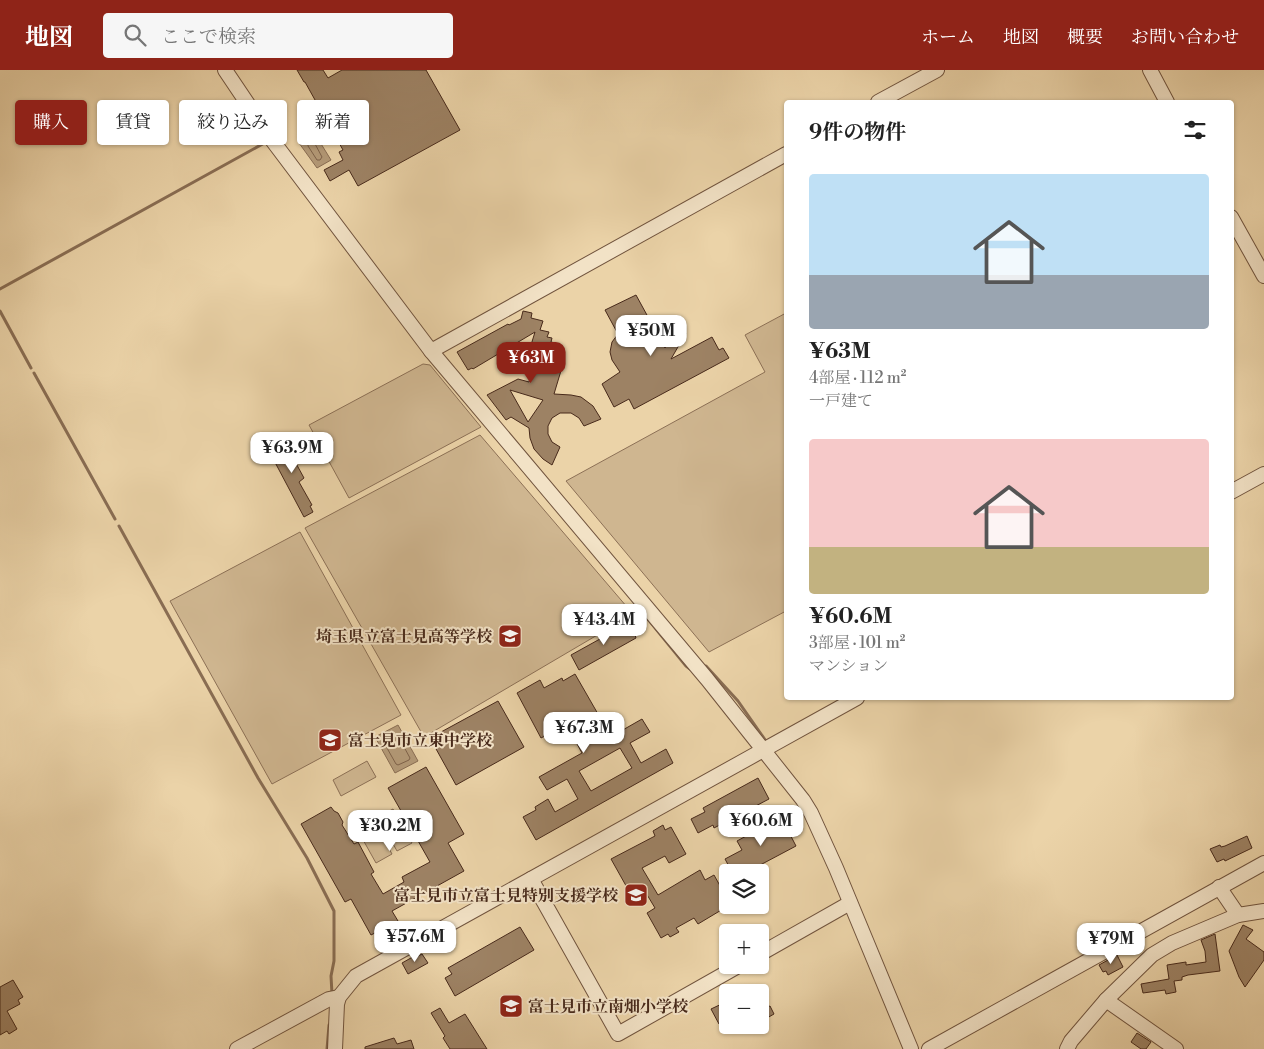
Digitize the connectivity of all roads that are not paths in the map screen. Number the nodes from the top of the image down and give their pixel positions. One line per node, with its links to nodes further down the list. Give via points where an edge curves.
1 (225, 70): 9 (street, via 278,148)
2 (937, 70): 4 (street)
3 (1150, 70): 5 (street)
4 (882, 100)
5 (1167, 100)
6 (784, 155): 9 (street)
7 (1234, 223): 8 (street)
8 (1264, 276)
9 (432, 351): 13 (street)
10 (1264, 474): 11 (street)
11 (1234, 490)
12 (853, 700): 13 (street)
13 (763, 750): 15 (street); 17 (street, via 811,813)
14 (1264, 863): 16 (street)
15 (532, 879): 21 (street, via 618,1034); 22 (street, via 369,968 356,976)
16 (1219, 887): 19 (street); 27 (street)
17 (850, 903): 20 (street); 26 (street)
18 (1264, 911): 19 (street)
19 (1238, 915): 23 (street, via 1152,955)
20 (769, 949)
21 (724, 974)
22 (339, 997): 24 (street, via 329,999); 25 (street)
23 (1106, 1000): 28 (street); 29 (street)
24 (237, 1049)
25 (335, 1049)
26 (911, 1049)
27 (929, 1049)
28 (1067, 1049)
29 (1176, 1049)

